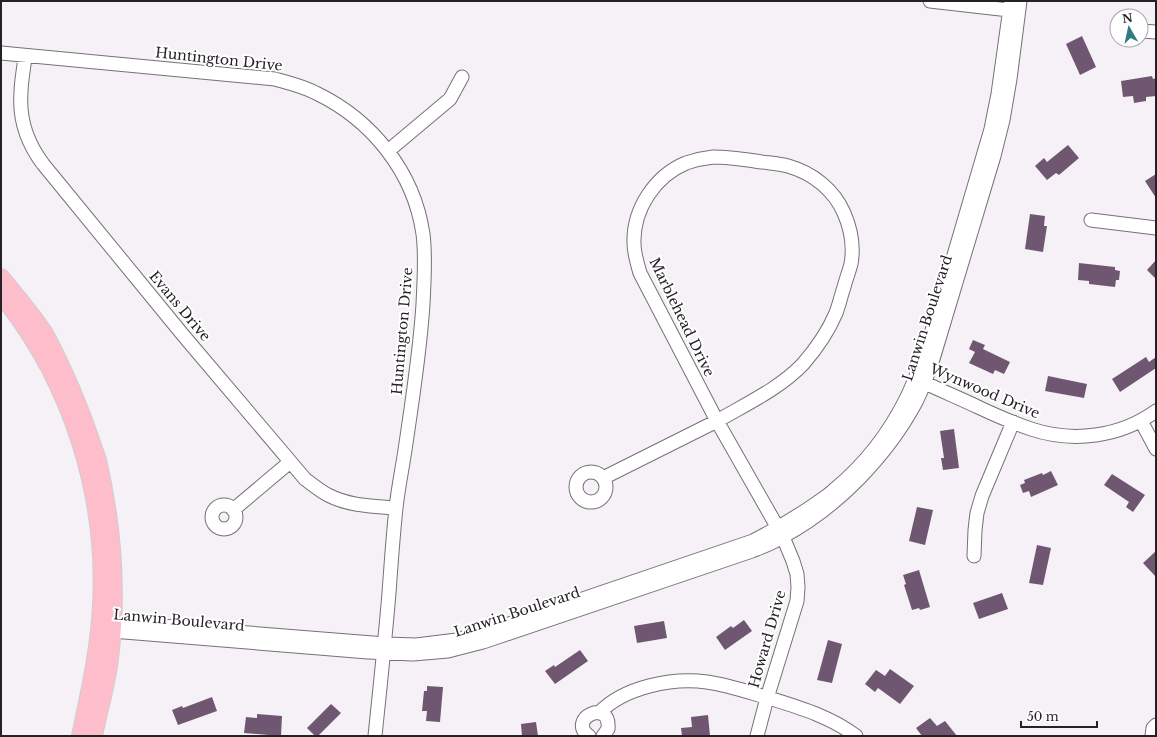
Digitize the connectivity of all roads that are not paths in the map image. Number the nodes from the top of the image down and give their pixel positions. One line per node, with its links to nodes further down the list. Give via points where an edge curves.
1 (930, 1): 2 (street)
2 (1014, 6): 11 (street, Lanwin Boulevard, via 1010,79 1003,120 933,359)
3 (1, 53): 4 (street, Huntington Drive)
4 (25, 56): 6 (street, Huntington Drive, via 274,79 294,84 335,102 373,133); 17 (street, Evans Drive, via 20,93 21,110 26,132 38,158)
5 (462, 78): 6 (street, via 450,99)
6 (388, 150): 19 (street, Huntington Drive, via 400,169 418,211 425,256 421,337)
7 (1091, 220): 8 (street)
8 (1156, 228)
9 (1, 277): 23 (main road, via 44,333 74,392 97,459 112,546)
10 (1, 295): 23 (main road, via 49,366 63,396 86,462 101,547 102,604)
11 (920, 381): 15 (street, Wynwood Drive); 21 (street, Lanwin Boulevard, via 916,402 902,426 862,476 804,524)
12 (1156, 411): 14 (street, Wynwood Drive)
13 (717, 421): 13 (street, Marblehead Drive, via 640,273 634,243 638,214 654,186 674,169 697,159 725,157 801,170 834,195 842,208 851,234 851,264 836,312 814,351 787,379); 18 (street); 21 (street, Marblehead Drive)
14 (1141, 421): 15 (street, Wynwood Drive, via 1109,433 1090,436 1052,434); 16 (street)
15 (1013, 422): 22 (street, via 977,513)
16 (1156, 449)
17 (290, 462): 19 (street, Evans Drive, via 317,489 341,501); 20 (street)
18 (603, 478)
19 (396, 508): 24 (street, Huntington Drive)
20 (233, 510)
21 (780, 533): 24 (street, Lanwin Boulevard, via 457,640); 25 (street, Howard Drive, via 797,574 797,601)
22 (974, 556)
23 (108, 626): 24 (street, Lanwin Boulevard); 28 (main road, via 94,671); 29 (main road, via 110,659)
24 (384, 648): 30 (street, Huntington Drive)
25 (767, 698): 26 (street, via 725,685 668,682 649,686 613,700); 33 (street, Howard Drive); 34 (street, via 818,714)
26 (599, 713): 31 (street, via 590,713 584,719 583,729); 32 (street, via 605,716 609,724)
27 (1156, 725): 35 (street)
28 (80, 736)
29 (94, 736)
30 (375, 736)
31 (589, 736)
32 (603, 736)
33 (757, 736)
34 (856, 736)
35 (1152, 736)

